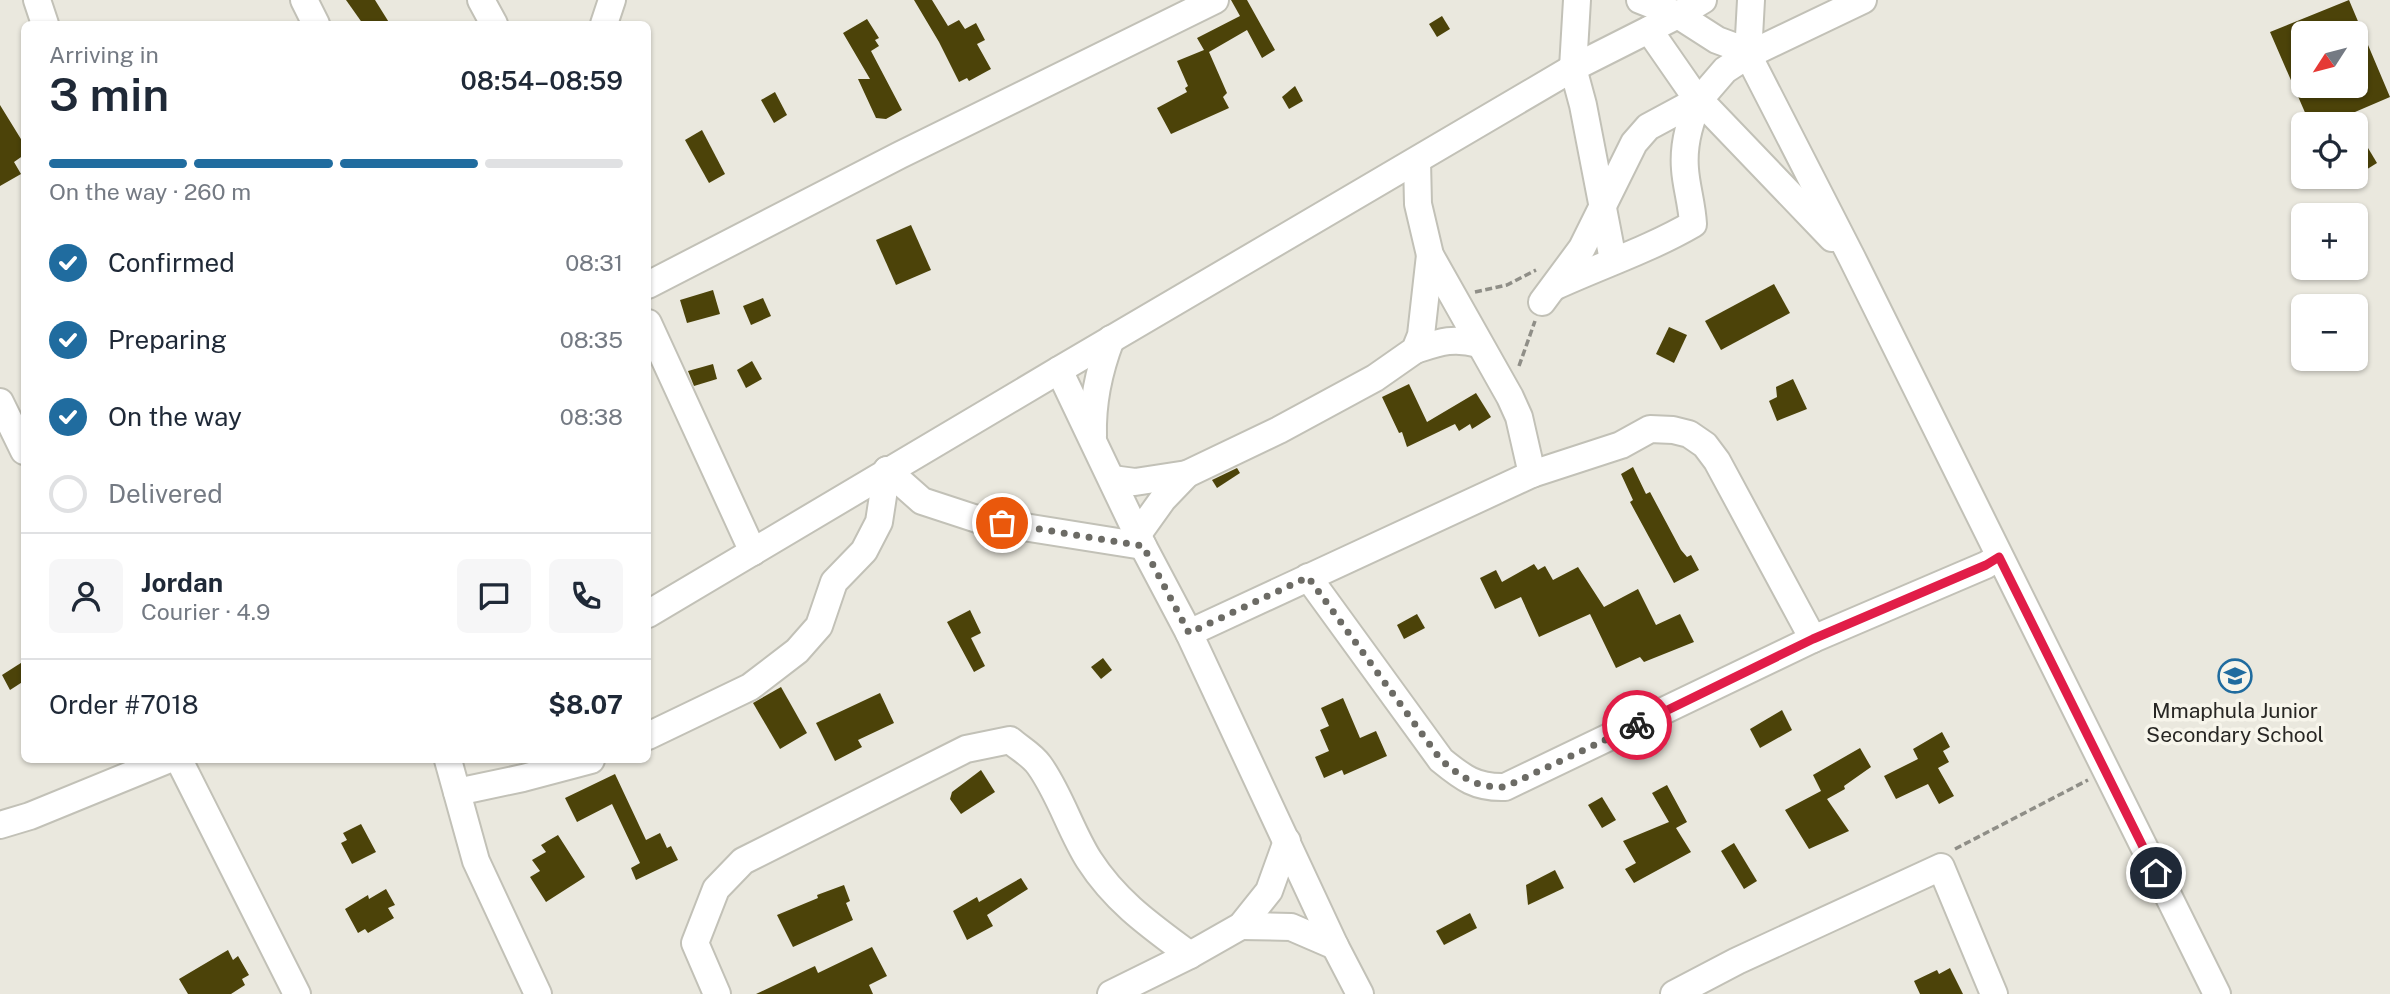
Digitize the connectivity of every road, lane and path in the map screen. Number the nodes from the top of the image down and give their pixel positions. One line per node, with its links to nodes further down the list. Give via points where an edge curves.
1 (37, 0): 13 (street)
2 (52, 0): 14 (street)
3 (304, 0): 15 (street)
4 (481, 0): 16 (street)
5 (612, 0): 17 (street)
6 (1215, 0): 27 (street)
7 (1577, 0): 20 (street)
8 (1640, 0): 12 (street)
9 (1703, 0): 12 (street)
10 (1751, 0): 19 (street)
11 (1863, 0): 19 (street)
12 (1678, 15): 18 (street); 19 (street)
13 (45, 21)
14 (47, 21)
15 (314, 21)
16 (492, 21)
17 (605, 21)
18 (1649, 30): 20 (street); 21 (street)
19 (1748, 55): 21 (street, via 1725,70); 25 (street)
20 (1573, 68): 22 (street); 23 (street)
21 (1700, 99): 23 (street, via 1648,127 1622,165); 25 (street); 26 (street, via 1686,142 1693,223 1663,241)
22 (1417, 161): 24 (street, via 1418,204); 31 (street)
23 (1602, 210): 26 (street); 28 (street, via 1582,248)
24 (1430, 256): 29 (street); 33 (street, via 1422,335)
25 (1852, 258): 45 (street)
26 (1613, 260): 28 (street)
27 (651, 283)
28 (1547, 285): 29 (path, via 1480,289); 35 (path)
29 (1455, 303): 32 (street)
30 (651, 330): 44 (street)
31 (1111, 339): 34 (street); 37 (street, via 1097,384)
32 (1479, 344): 33 (street, via 1462,339); 35 (street)
33 (1415, 350): 40 (street, via 1375,378)
34 (1059, 370): 37 (street); 39 (street)
35 (1510, 397): 41 (street)
36 (0, 402): 38 (street)
37 (1093, 441): 42 (street)
38 (21, 445)
39 (887, 470): 43 (street, via 922,501 980,520); 44 (street); 50 (street, via 879,522 864,551 834,582 819,626 797,651 750,687)
40 (1187, 474): 42 (street, via 1135,482); 43 (street, via 1163,499)
41 (1532, 474): 46 (street); 49 (street, via 1621,445 1650,429 1689,434 1717,461)
42 (1112, 479): 43 (street)
43 (1141, 540): 48 (street)
44 (753, 552): 47 (street)
45 (1999, 557): 49 (street); 55 (street)
46 (1308, 577): 48 (street); 49 (street, via 1441,760 1484,788 1505,787)
47 (651, 612)
48 (1189, 633): 58 (street)
49 (1813, 639)
50 (651, 735)
51 (160, 763): 57 (street)
52 (181, 763): 63 (street)
53 (449, 763): 56 (street)
54 (579, 763): 56 (street)
55 (2106, 771): 59 (path, via 1951,850); 70 (street)
56 (457, 792): 64 (street, via 476,861)
57 (0, 825)
58 (1287, 841): 60 (street, via 1269,891); 61 (street)
59 (1941, 867): 68 (street); 69 (street)
60 (1241, 926): 61 (street, via 1291,927); 62 (street)
61 (1335, 946): 67 (street)
62 (1191, 955): 65 (street, via 1130,910 1108,886 1088,859 1037,763 1010,740 966,749 743,862 716,889 695,943); 66 (street)
63 (297, 994)
64 (538, 994)
65 (717, 994)
66 (1111, 994)
67 (1360, 994)
68 (1674, 994)
69 (1994, 994)
70 (2217, 994)

